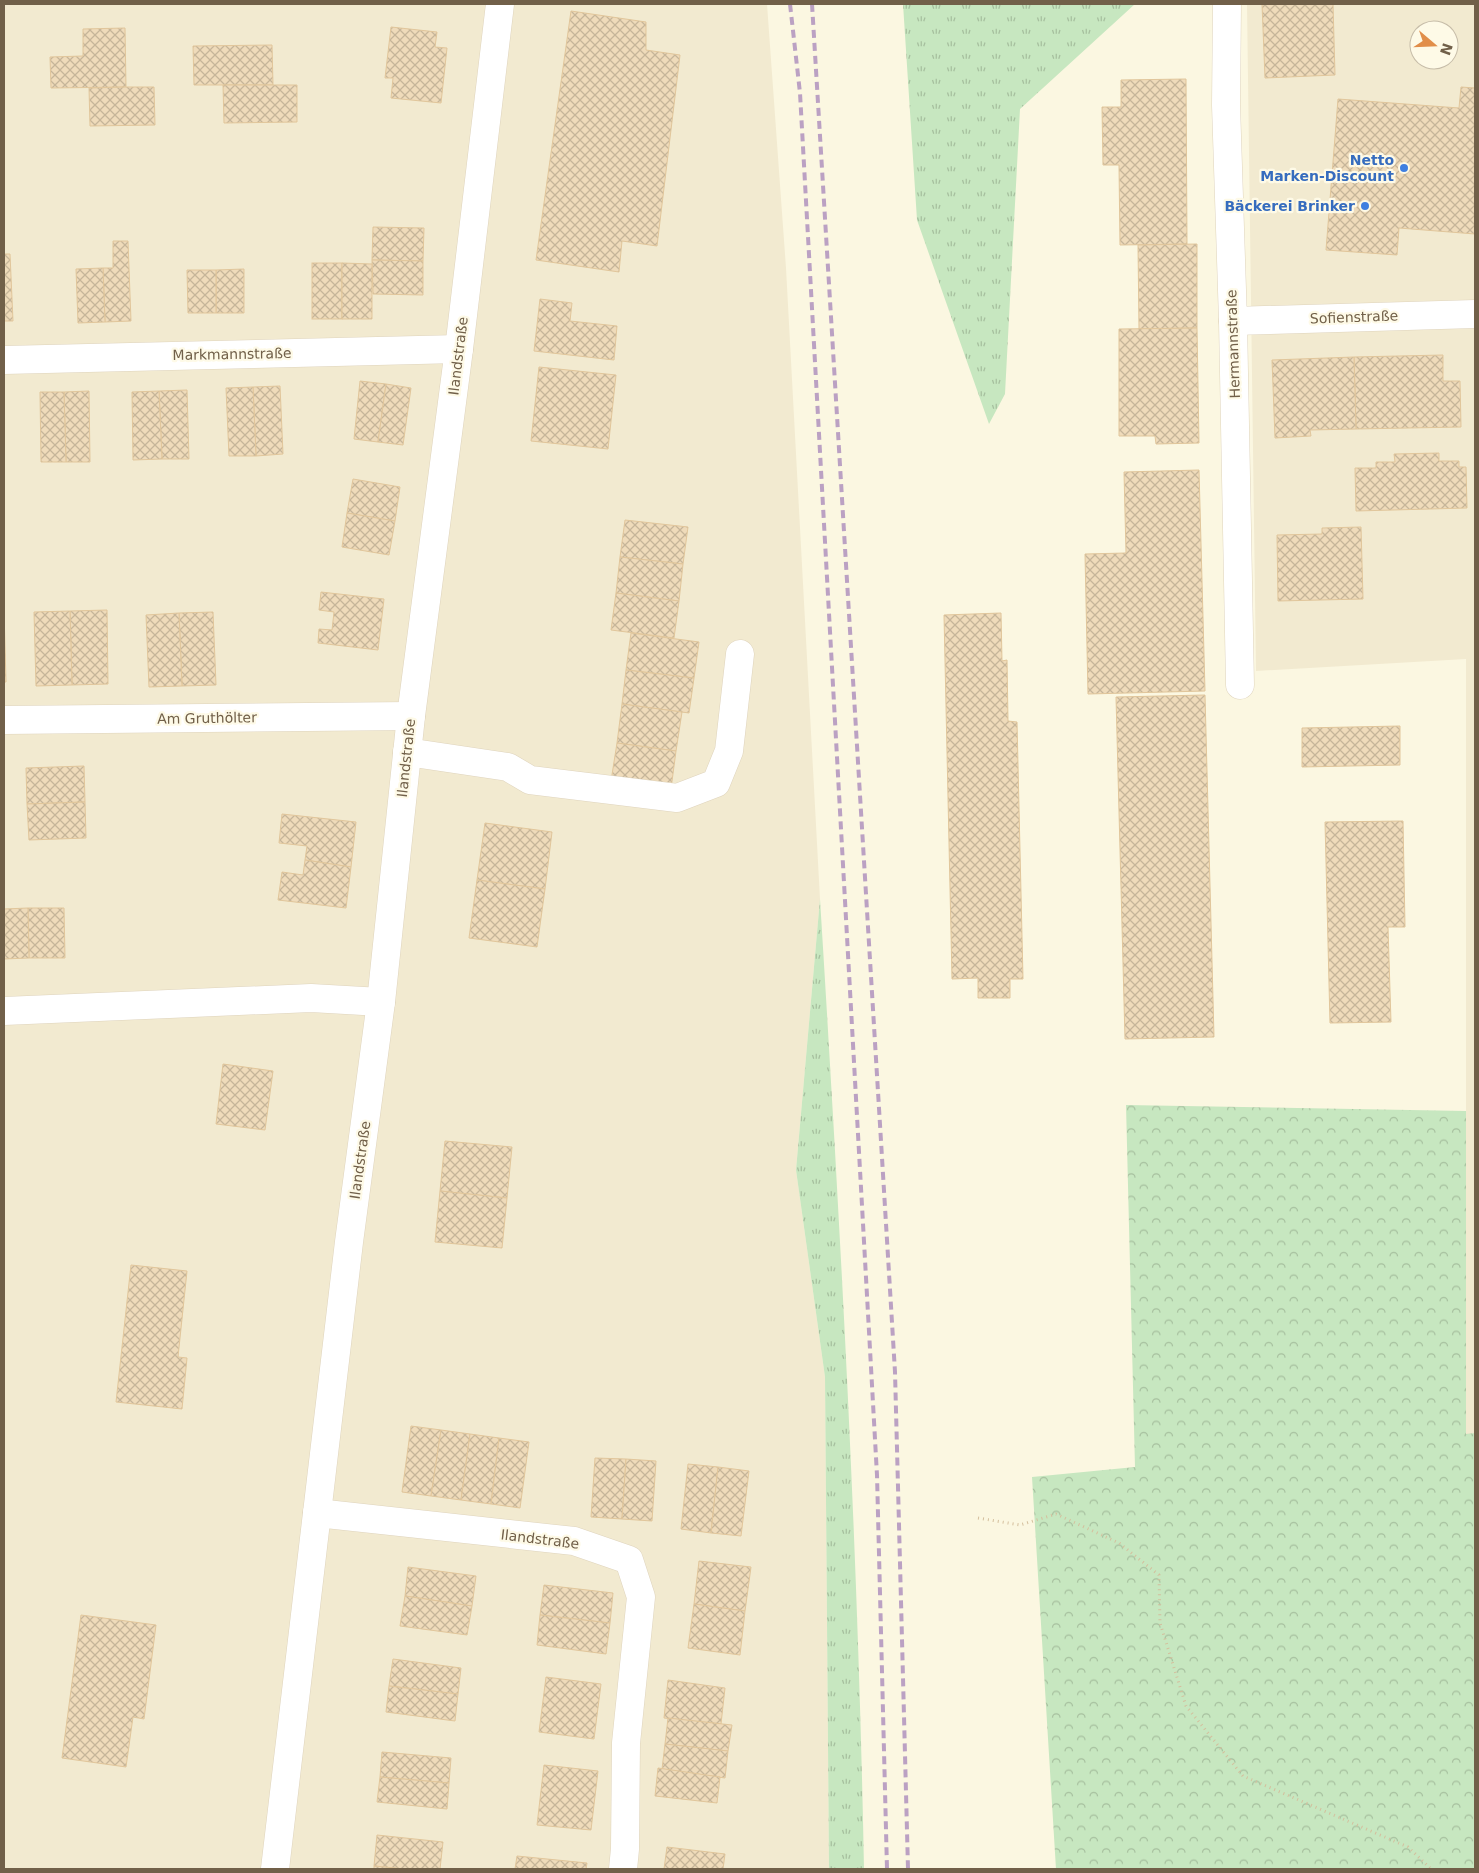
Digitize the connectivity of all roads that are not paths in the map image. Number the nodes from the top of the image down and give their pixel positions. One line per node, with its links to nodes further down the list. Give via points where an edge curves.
1 (500, 4): 5 (street, Ilandstraße)
2 (1227, 4): 4 (street, Hermannstraße, via 1226,105)
3 (1475, 314): 4 (street, Sofienstraße)
4 (1233, 321): 8 (street, Hermannstraße)
5 (459, 348): 6 (street, Markmannstraße); 9 (street, Ilandstraße)
6 (4, 360)
7 (740, 654): 11 (street, via 730,751 716,783 677,798 530,780 508,767)
8 (1240, 684)
9 (411, 716): 10 (street, Am Gruthölter); 11 (street, Ilandstraße)
10 (4, 720)
11 (407, 752): 12 (street, Ilandstraße)
12 (381, 1002): 13 (street, via 311,998); 14 (street, Ilandstraße)
13 (4, 1012)
14 (316, 1513): 15 (street, Ilandstraße); 16 (street, Ilandstraße, via 574,1540 629,1560 641,1597 626,1742)
15 (275, 1869)
16 (623, 1869)

